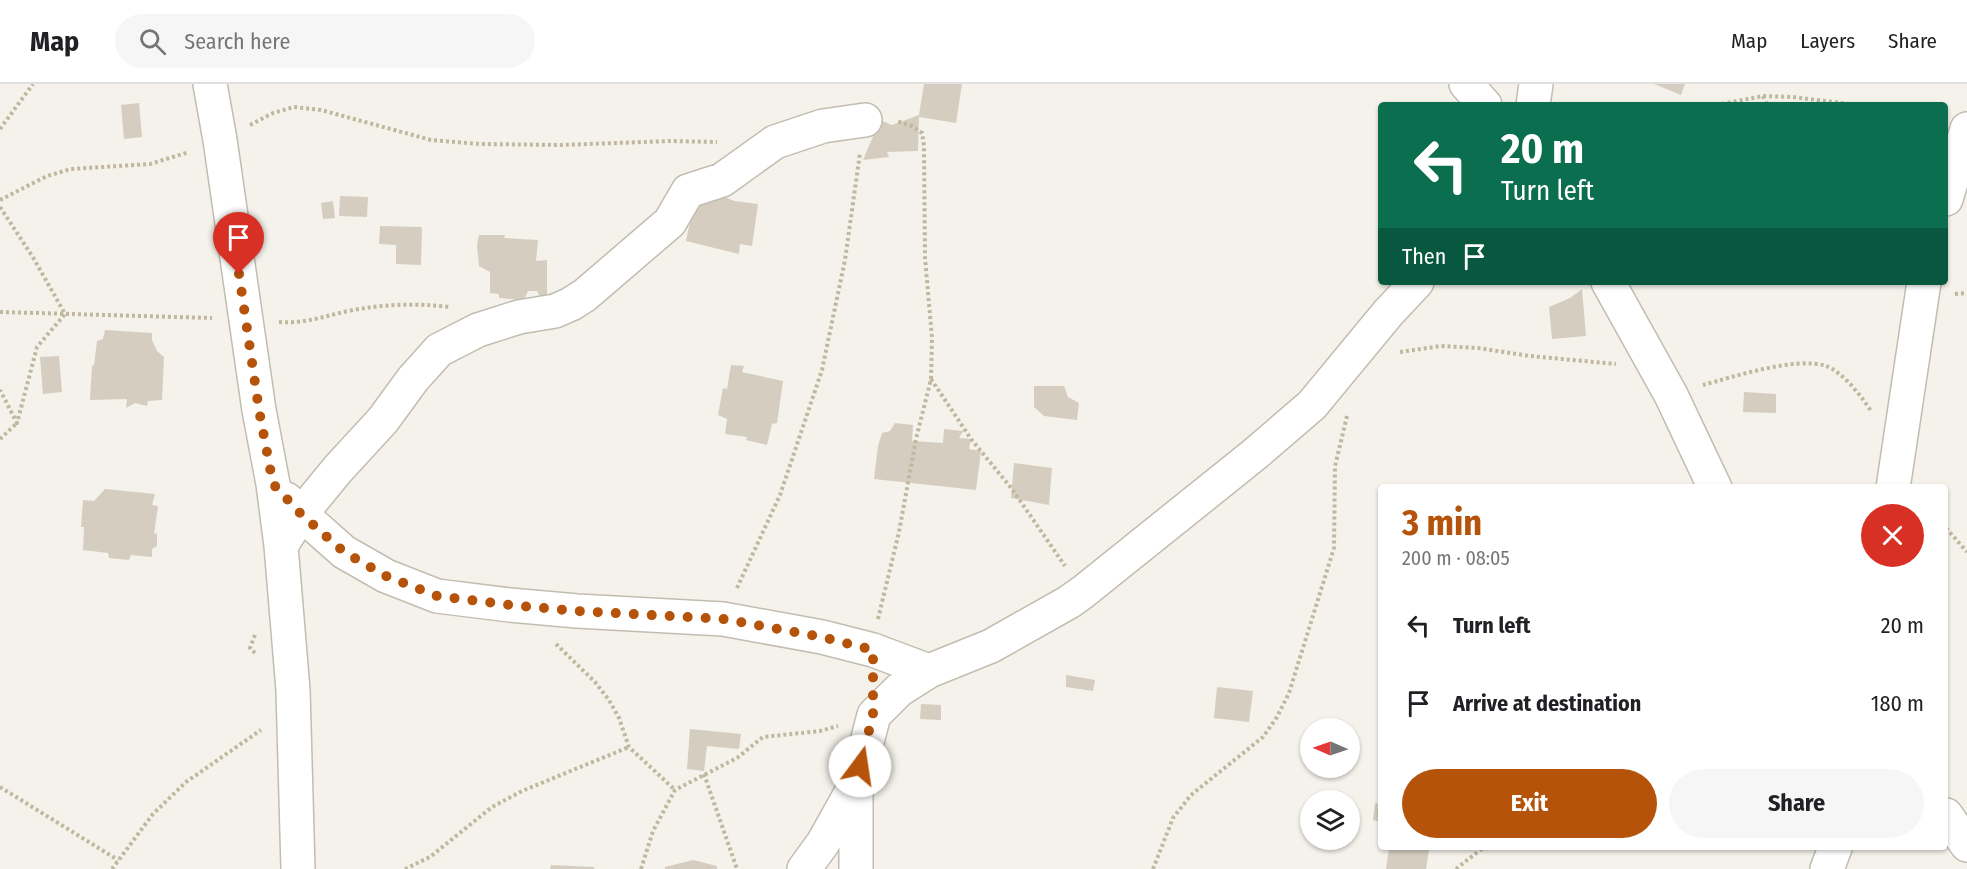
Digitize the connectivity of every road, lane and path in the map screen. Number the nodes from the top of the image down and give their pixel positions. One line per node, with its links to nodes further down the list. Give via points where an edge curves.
1 (33, 84): 12 (path)
2 (210, 84): 14 (street)
3 (1466, 84): 6 (street)
4 (1536, 84): 7 (street)
5 (1763, 96): 8 (path); 9 (path); 10 (path)
6 (1482, 102)
7 (1533, 102)
8 (1732, 102)
9 (1766, 102)
10 (1833, 102)
11 (865, 120): 27 (path, via 897,121 922,133); 37 (street, via 823,126 775,142 722,180 688,191 670,222 571,304 478,330 439,350); 42 (path, via 845,260 822,370 780,495)
12 (0, 129)
13 (1967, 129): 16 (street)
14 (220, 140): 15 (path, via 273,113 294,107 321,110 431,140 561,146); 17 (path, via 150,164 71,169 47,176); 25 (street)
15 (717, 142)
16 (1948, 192)
17 (0, 200)
18 (0, 207): 24 (path)
19 (1414, 285): 41 (street, via 1312,405)
20 (1610, 285): 28 (street)
21 (1924, 285): 33 (street)
22 (453, 308): 25 (path, via 393,304 291,323)
23 (0, 312): 24 (path)
24 (64, 314): 25 (path); 31 (path, via 37,347)
25 (246, 318): 34 (street)
26 (1390, 355): 28 (path, via 1441,346 1478,348)
27 (931, 378): 41 (path); 44 (path)
28 (1663, 381): 33 (path, via 1732,377 1802,363 1827,366 1846,379); 35 (street)
29 (0, 390): 31 (path)
30 (1349, 408): 65 (path, via 1335,466 1334,548 1289,693 1263,737 1191,795 1173,818)
31 (17, 423): 32 (path)
32 (0, 439)
33 (1897, 449): 36 (street)
34 (273, 484): 37 (street); 39 (street)
35 (1712, 484)
36 (1893, 484)
37 (301, 514): 39 (street); 42 (street, via 344,552 386,576 437,596 577,611)
38 (1948, 530): 40 (path)
39 (281, 546): 46 (street)
40 (1967, 552)
41 (1083, 592): 45 (street, via 991,646)
42 (723, 619): 44 (street)
43 (553, 641): 48 (path, via 609,700)
44 (873, 650): 45 (street)
45 (929, 671): 47 (street, via 899,690)
46 (293, 707): 57 (path, via 186,782 153,814); 59 (street)
47 (873, 715): 49 (path, via 820,731 763,737 737,758); 50 (street)
48 (629, 747): 52 (path); 60 (path, via 522,790 492,807 430,857)
49 (704, 774): 52 (path); 62 (path)
50 (856, 784): 63 (street, via 824,843); 64 (street)
51 (0, 787): 57 (path)
52 (675, 790): 61 (path, via 653,831)
53 (1948, 818): 54 (street)
54 (1967, 845)
55 (1480, 850): 66 (path)
56 (1834, 850): 67 (street)
57 (118, 860): 58 (path)
58 (112, 869)
59 (298, 869)
60 (405, 869)
61 (640, 869)
62 (738, 869)
63 (804, 869)
64 (856, 869)
65 (1153, 869)
66 (1456, 869)
67 (1827, 869)

